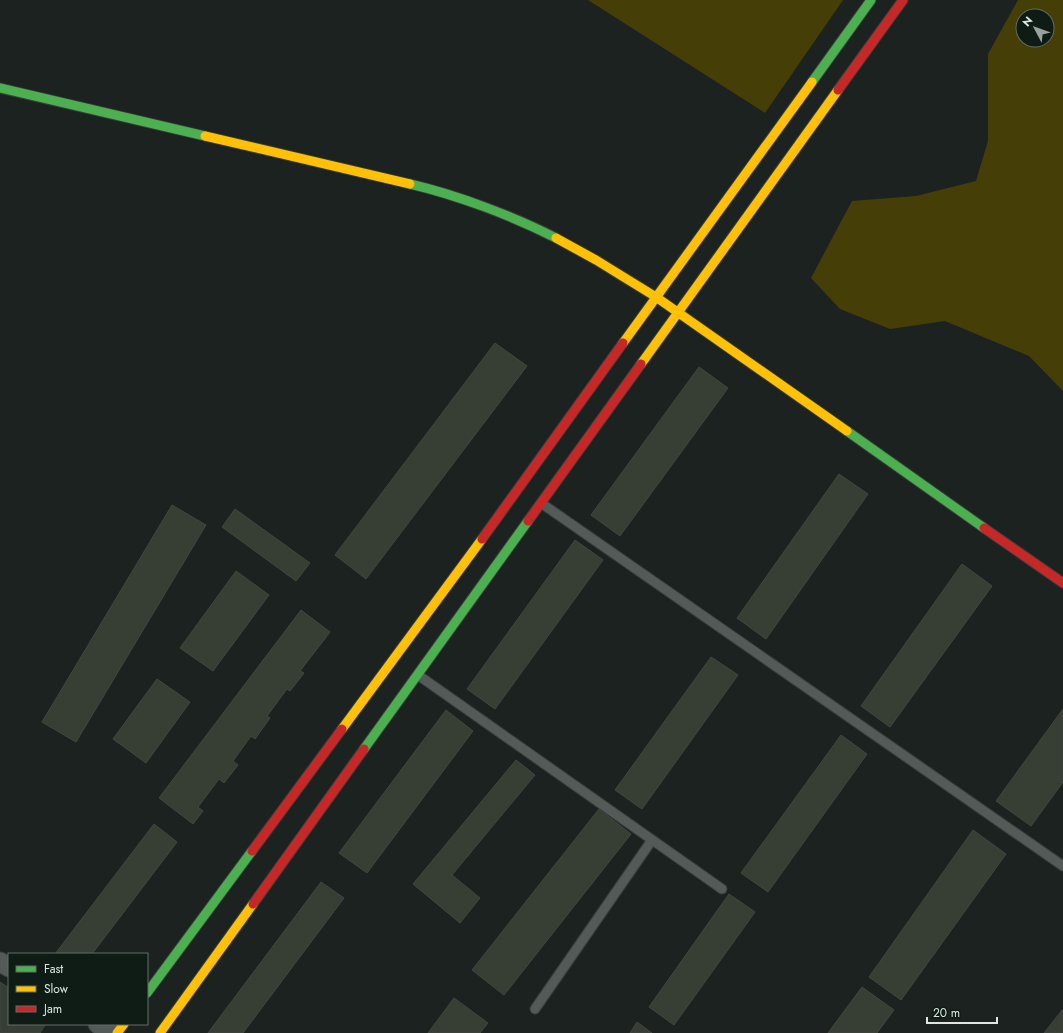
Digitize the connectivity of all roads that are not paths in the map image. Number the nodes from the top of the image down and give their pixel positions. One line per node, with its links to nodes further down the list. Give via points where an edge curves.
1 (871, 0): 4 (main road)
2 (902, 0): 5 (main road)
3 (0, 88): 4 (main road, via 414,185 470,202 535,228 588,255)
4 (656, 297): 5 (main road); 12 (main road, via 459,571)
5 (678, 313): 6 (main road); 7 (main road)
6 (541, 504): 8 (main road); 10 (lane)
7 (1063, 584)
8 (418, 675): 9 (lane); 16 (main road)
9 (652, 840): 11 (lane); 13 (lane)
10 (1063, 866)
11 (722, 889)
12 (148, 992)
13 (535, 1009)
14 (100, 1025): 15 (street)
15 (112, 1033)
16 (160, 1033)

